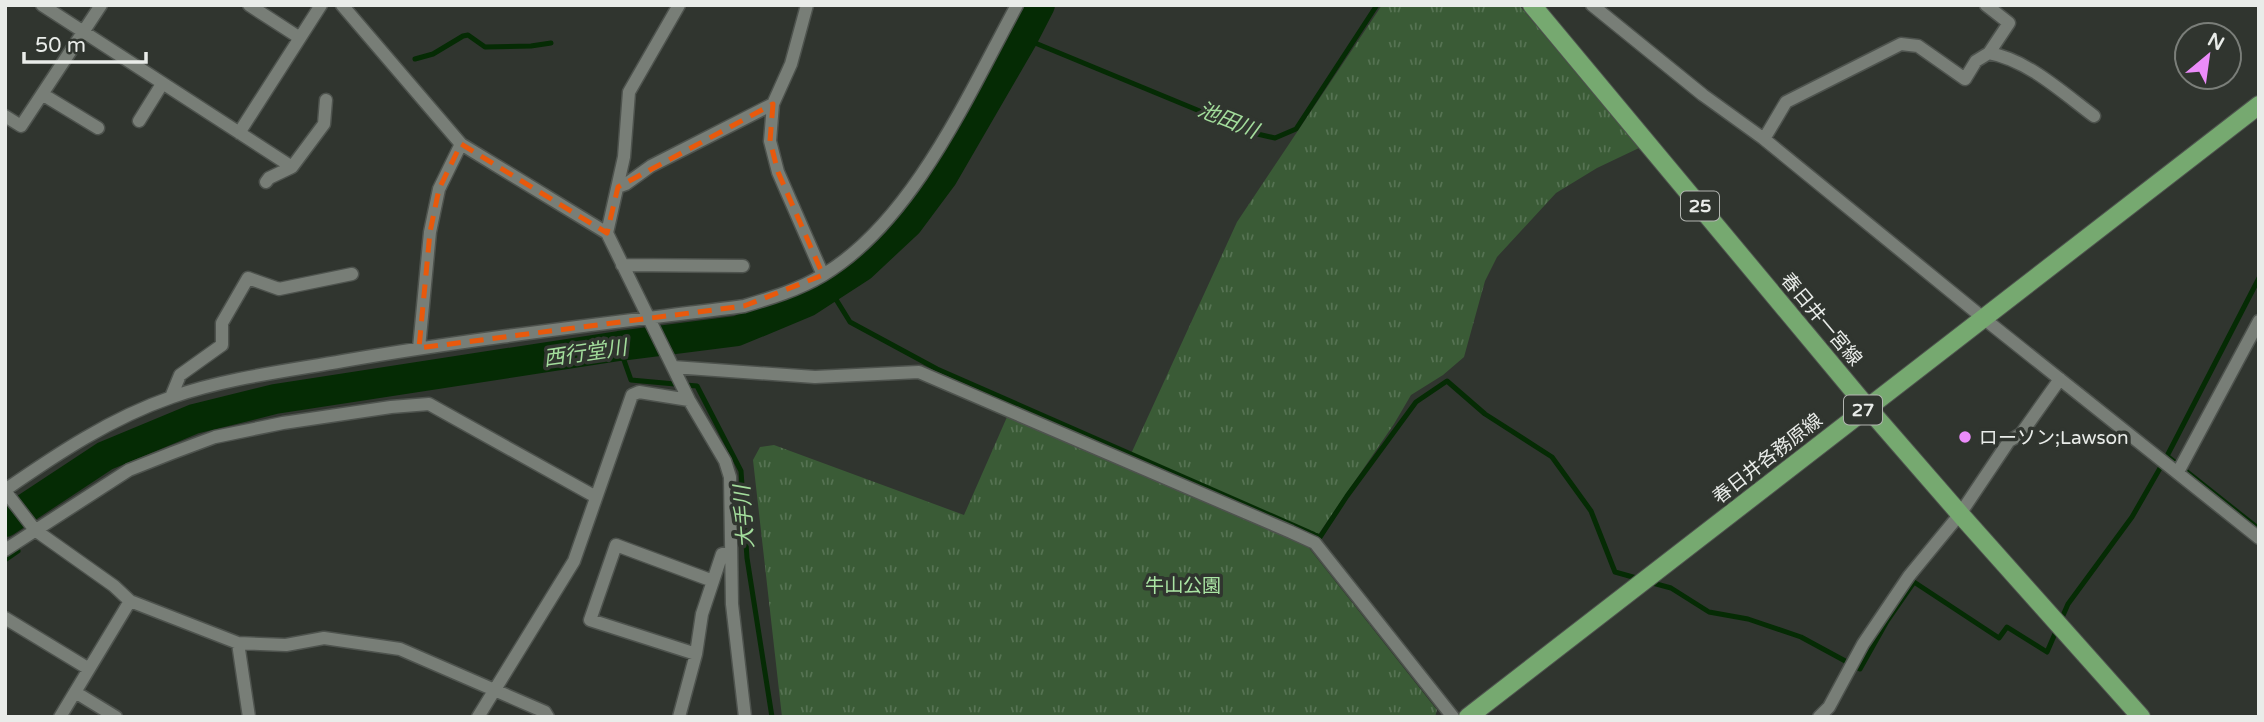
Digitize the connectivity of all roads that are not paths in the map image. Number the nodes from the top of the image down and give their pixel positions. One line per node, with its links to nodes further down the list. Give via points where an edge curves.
1 (42, 5): 12 (street)
2 (101, 5): 12 (street)
3 (249, 5): 13 (street)
4 (321, 5): 13 (street)
5 (342, 5): 26 (street)
6 (679, 5): 29 (street, via 629,92)
7 (807, 5): 18 (street, via 791,64)
8 (1017, 5): 34 (street, via 914,185 880,228)
9 (1532, 5): 43 (main road, 春日井一宮線 / 25)
10 (1592, 5): 25 (street)
11 (1986, 5): 14 (street, via 2009,23)
12 (83, 32): 15 (street); 16 (street)
13 (300, 38): 24 (street)
14 (1989, 53): 21 (street, via 2006,56); 25 (street, via 1976,61 1965,79 1917,46 1901,44 1786,102)
15 (162, 84): 22 (street); 24 (street)
16 (42, 94): 20 (street, via 21,126); 23 (street)
17 (326, 100): 27 (street, via 324,124)
18 (773, 104): 29 (street); 34 (street, via 771,141 778,172)
19 (2259, 105): 35 (main road, 春日井各務原線 / 27)
20 (5, 116)
21 (2094, 116)
22 (138, 121)
23 (98, 128)
24 (239, 133): 27 (street)
25 (1764, 139): 35 (street)
26 (460, 144): 30 (street); 38 (street, via 439,189 432,221)
27 (292, 167): 28 (street)
28 (265, 182)
29 (618, 187): 30 (street)
30 (607, 233): 31 (street)
31 (622, 265): 32 (street); 36 (street)
32 (743, 266)
33 (352, 274): 41 (street, via 279,289 248,278 222,323 222,345 180,375)
34 (823, 275): 36 (street, via 787,293 744,306)
35 (1982, 317): 40 (street); 43 (main road, 春日井各務原線 / 27)
36 (648, 318): 38 (street); 39 (street)
37 (2259, 321): 44 (street)
38 (419, 348): 41 (street, via 239,379)
39 (673, 367): 42 (street); 67 (street, via 816,377 919,372 1291,532 1315,543)
40 (2060, 379): 44 (street); 47 (street, via 2021,434 2009,441)
41 (172, 397): 45 (street, via 66,448)
42 (689, 400): 46 (street, via 639,392 632,395); 51 (street, via 730,477)
43 (1867, 407): 47 (main road, 春日井一宮線 / 25); 68 (main road, 春日井各務原線 / 27)
44 (2178, 472): 49 (street)
45 (6, 492): 48 (street)
46 (596, 497): 48 (street, via 429,404 215,437 129,470); 58 (street, via 573,561)
47 (1960, 514): 69 (street, via 1909,576); 70 (main road, 春日井一宮線 / 25)
48 (34, 529): 50 (street); 53 (street)
49 (2259, 538)
50 (5, 550)
51 (731, 552): 52 (street, via 722,554); 66 (street)
52 (713, 581): 56 (street); 56 (street, via 615,545 590,620)
53 (130, 601): 55 (street); 57 (street)
54 (5, 618): 57 (street)
55 (238, 643): 58 (street, via 286,645 324,638 400,649); 62 (street)
56 (696, 654): 65 (street)
57 (89, 669): 59 (street)
58 (494, 689): 63 (street); 64 (street)
59 (75, 692): 60 (street); 61 (street)
60 (60, 717)
61 (116, 717)
62 (249, 717)
63 (478, 717)
64 (548, 717)
65 (679, 717)
66 (745, 717)
67 (1453, 717)
68 (1468, 717)
69 (1819, 717)
70 (2141, 717)

